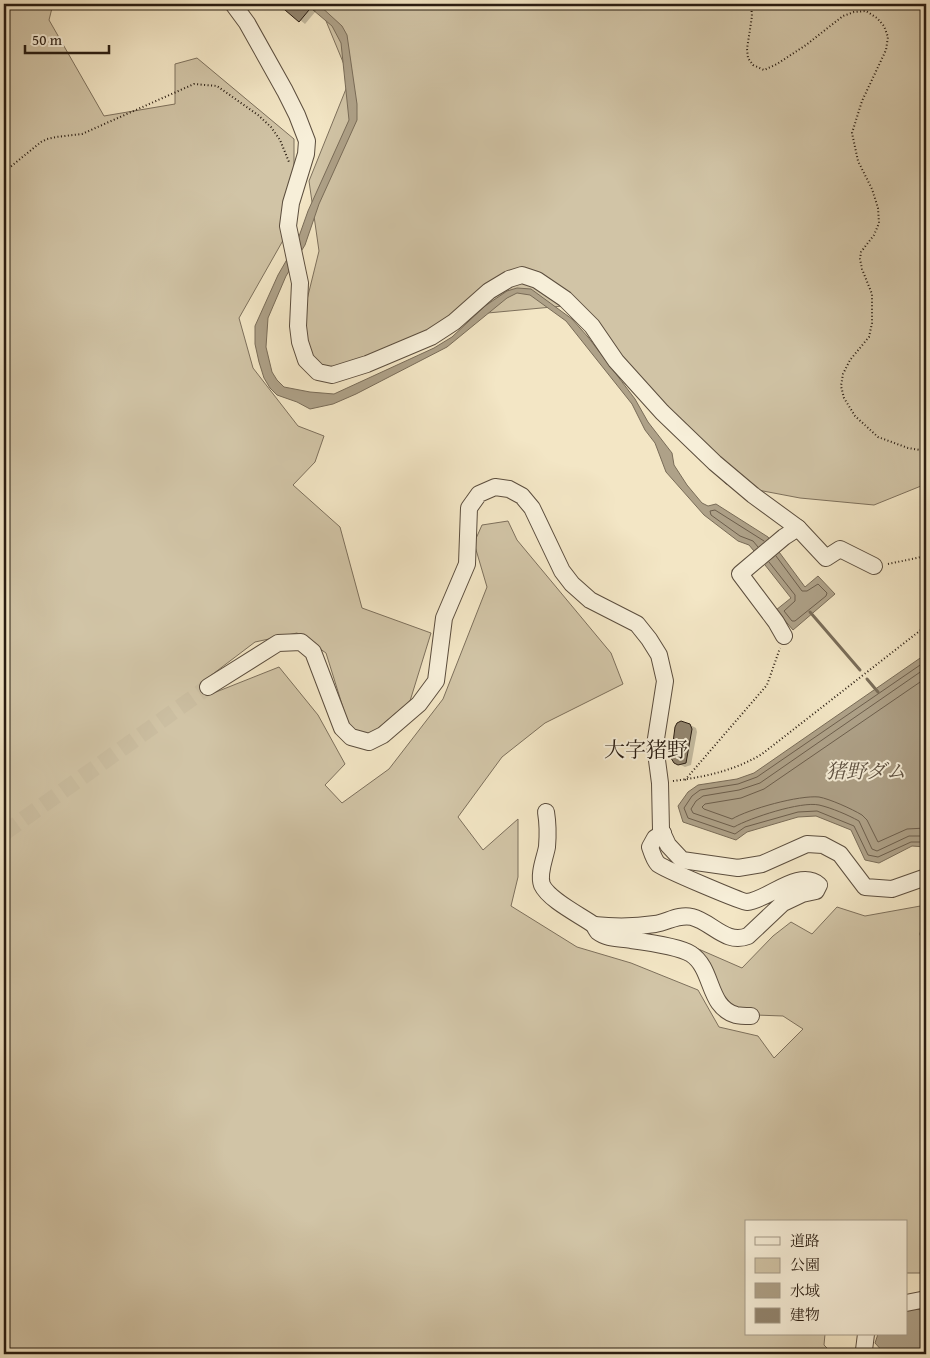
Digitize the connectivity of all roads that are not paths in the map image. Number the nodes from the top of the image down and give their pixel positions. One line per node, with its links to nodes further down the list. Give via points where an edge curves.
1 (233, 4): 2 (street, via 285,91 307,142 290,202 288,226 300,283 300,342 306,360 318,372 332,375 431,338 489,291 522,275 537,280 565,299 592,326 616,361 662,412 715,463)
2 (798, 528): 3 (street, via 826,558 840,550); 4 (street, via 740,574)
3 (874, 566)
4 (784, 636)
5 (208, 687): 7 (street, via 278,643 301,642 313,652 342,728 351,737 369,742 383,735 419,704 436,681 444,618 467,564 469,508 479,494 495,488 509,489 522,496 532,508 562,571 572,584 590,600 637,624 659,655 665,680 655,745)
6 (546, 812): 9 (street, via 548,829 542,884 551,896)
7 (663, 833): 8 (street, via 668,845 682,860 738,868 762,864 807,844 823,845 840,854 865,887 892,889); 9 (street, via 650,847 658,864 736,900 757,899 806,880 818,886 816,891 783,903 741,939 731,938 692,917 668,919 657,924)
8 (926, 877)
9 (594, 925): 10 (street, via 597,932 610,938 657,944 691,954 704,968 720,1005 736,1015)
10 (751, 1016)
11 (926, 1299): 12 (street)
12 (908, 1303)
13 (866, 1336): 14 (street)
14 (866, 1354)

